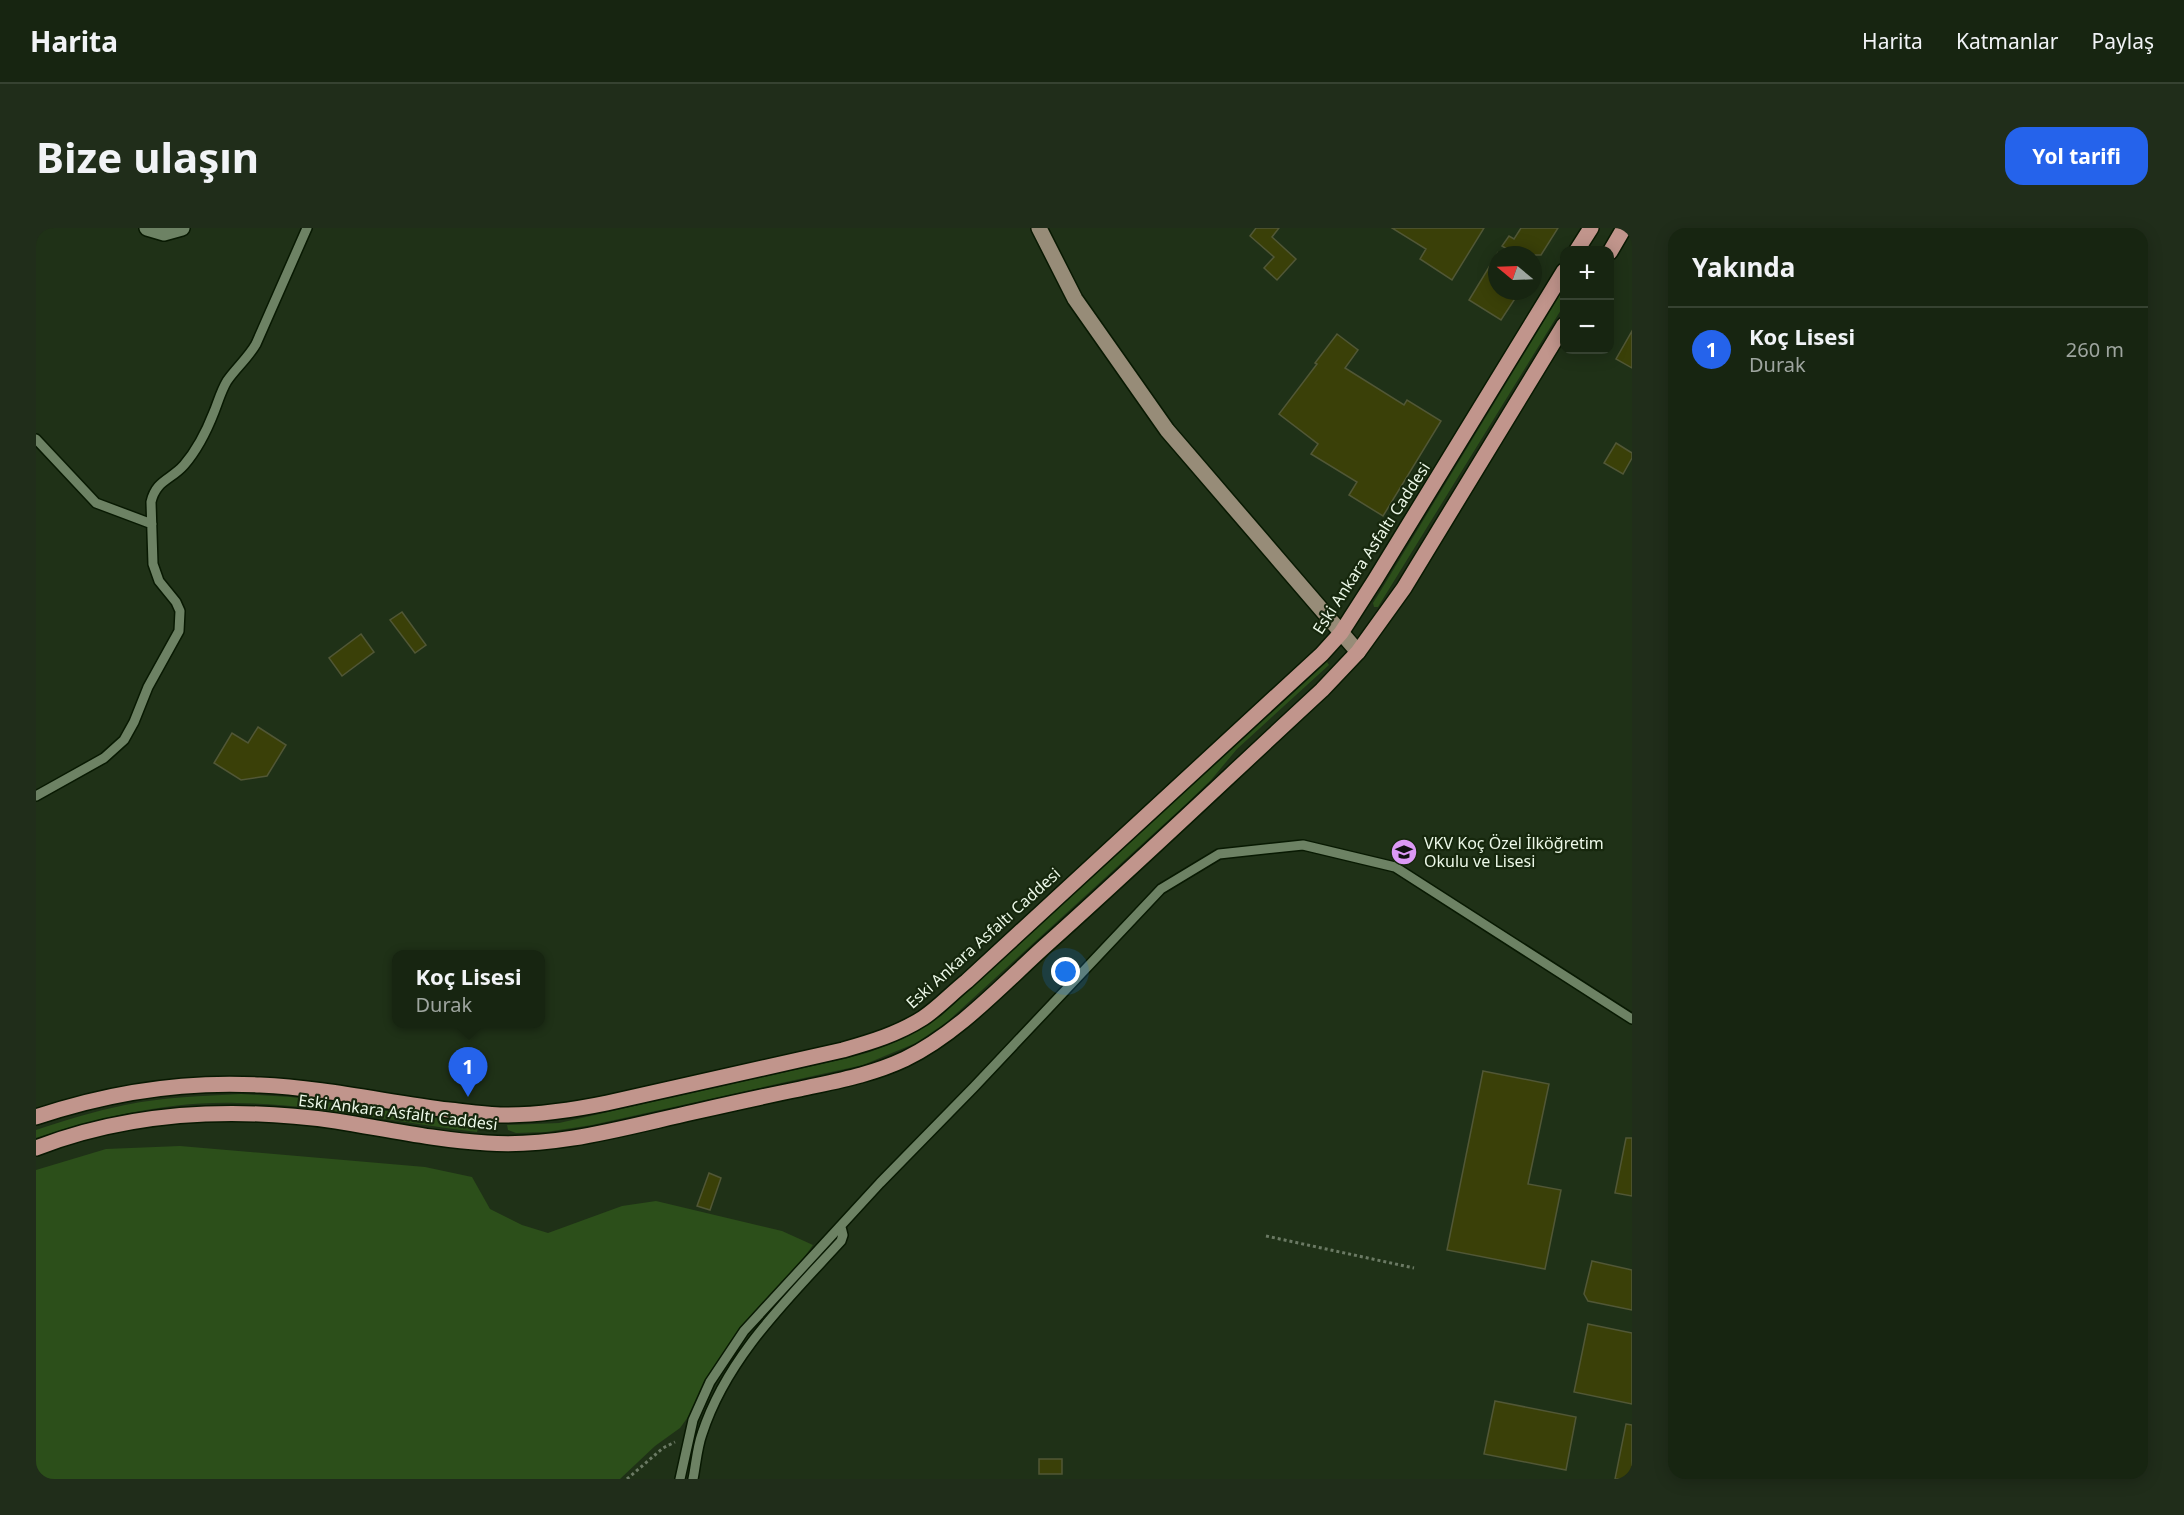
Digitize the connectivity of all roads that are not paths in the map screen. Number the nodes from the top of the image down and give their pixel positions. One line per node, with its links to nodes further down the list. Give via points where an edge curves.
1 (147, 228): 2 (street, via 164,233)
2 (182, 228)
3 (307, 228): 12 (lane, via 256,344 228,380 195,449 185,464 153,493)
4 (1039, 228): 13 (street, via 1076,298 1167,430)
5 (1591, 228): 7 (main road)
6 (1624, 228): 8 (main road)
7 (1580, 246)
8 (1614, 246)
9 (1560, 278): 13 (main road, Eski Ankara Asfaltı Caddesi)
10 (1560, 332): 14 (main road, Eski Ankara Asfaltı Caddesi, via 1404,588)
11 (36, 439): 12 (lane, via 96,503)
12 (152, 524): 15 (lane, via 153,564 159,581 180,612 179,631 124,740 104,758)
13 (1341, 633): 14 (street); 17 (main road, Eski Ankara Asfaltı Caddesi, via 958,988 924,1017 879,1040 607,1103 534,1114 484,1114 261,1085 214,1084 139,1092)
14 (1358, 652): 18 (main road, Eski Ankara Asfaltı Caddesi, via 1098,899 961,1022 936,1042 890,1066 844,1080 546,1142 483,1143 333,1121 242,1113 195,1114 115,1125)
15 (36, 796)
16 (1632, 1019): 19 (lane, via 1395,867 1303,845 1219,854 1161,889)
17 (36, 1117)
18 (36, 1148)
19 (840, 1227): 20 (lane, via 724,1358 693,1420); 21 (lane, via 841,1241 755,1336 728,1376 701,1436)
20 (680, 1479)
21 (693, 1479)

